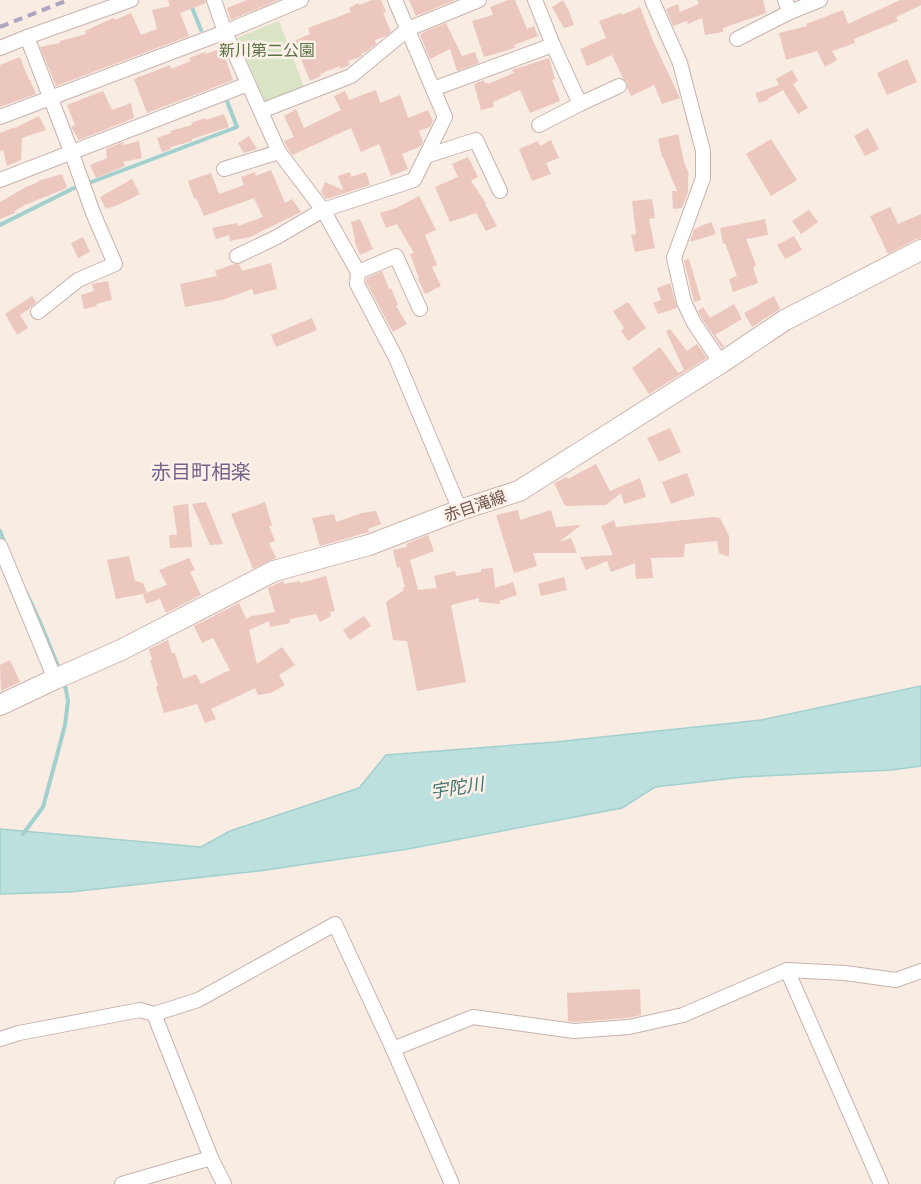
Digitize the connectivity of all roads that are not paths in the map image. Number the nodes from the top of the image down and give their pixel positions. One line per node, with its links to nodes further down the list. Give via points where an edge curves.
1 (131, 0): 12 (street)
2 (214, 0): 11 (street)
3 (301, 0): 11 (street)
4 (395, 0): 10 (street)
5 (479, 0): 10 (street)
6 (535, 0): 14 (street)
7 (652, 0): 36 (street, via 680,63 702,151 703,178 674,258 684,302)
8 (820, 0): 9 (street)
9 (787, 6): 13 (street)
10 (408, 30): 18 (street); 21 (street, via 351,76)
11 (225, 32): 16 (street); 19 (street)
12 (27, 37): 15 (street); 19 (street)
13 (737, 39)
14 (553, 45): 18 (street); 20 (street)
15 (0, 48)
16 (248, 84): 21 (street); 24 (street)
17 (619, 86): 20 (street)
18 (433, 89): 26 (street, via 445,117)
19 (51, 97): 22 (street); 24 (street)
20 (580, 104): 23 (street)
21 (261, 111): 25 (street)
22 (0, 117)
23 (539, 125)
24 (71, 151): 28 (street); 35 (street, via 115,264 78,280)
25 (279, 152): 27 (street); 30 (street)
26 (426, 156): 29 (street, via 476,140); 30 (street, via 414,180)
27 (224, 170)
28 (0, 180)
29 (500, 191)
30 (323, 210): 32 (street); 33 (street)
31 (921, 250): 36 (main road, 赤目滝線, via 785,320)
32 (237, 256)
33 (358, 272): 34 (street, via 396,256); 37 (street, via 357,284 396,358)
34 (420, 309)
35 (38, 312)
36 (721, 363): 37 (main road, 赤目滝線, via 519,491)
37 (459, 510): 39 (main road, 赤目滝線, via 369,545 274,571 121,650)
38 (0, 546): 39 (street)
39 (61, 676): 40 (main road, 赤目滝線)
40 (0, 705)
41 (787, 970): 42 (street, via 896,980); 45 (street, via 683,1015 629,1027 574,1031 473,1017); 50 (street)
42 (921, 971)
43 (154, 1014): 44 (street, via 140,1010); 45 (street, via 198,1000 335,924); 46 (street)
44 (0, 1039)
45 (393, 1049): 49 (street)
46 (211, 1158): 47 (street); 48 (street)
47 (122, 1184)
48 (224, 1184)
49 (452, 1184)
50 (881, 1184)

